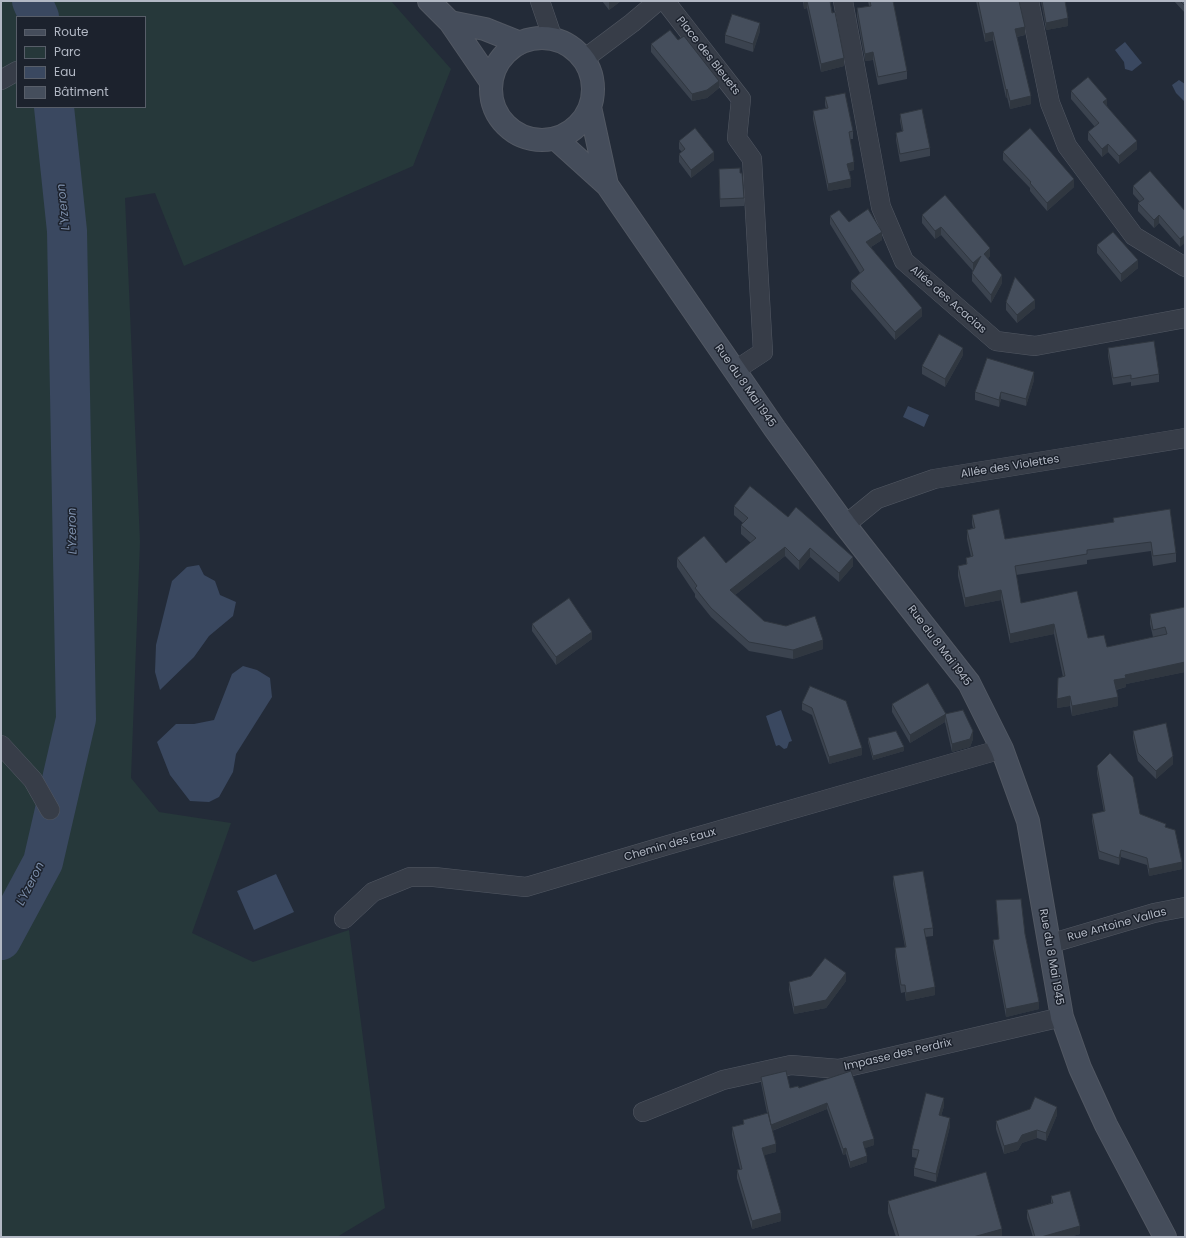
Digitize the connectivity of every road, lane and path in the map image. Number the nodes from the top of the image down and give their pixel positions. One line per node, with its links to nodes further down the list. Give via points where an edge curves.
1 (429, 1): 7 (main road)
2 (540, 1): 8 (street)
3 (658, 1): 10 (street, via 632,24)
4 (665, 1): 19 (street, Place des Bleuets, via 742,99 737,138 752,159 763,352)
5 (843, 1): 18 (street, Allée des Acacias, via 881,208 904,261 996,341 1035,346)
6 (1029, 1): 17 (street, via 1050,103 1066,146 1134,236)
7 (450, 22): 9 (main road, via 485,29); 13 (main road)
8 (553, 39): 9 (main road, via 536,38); 10 (main road, via 564,43)
9 (520, 43): 13 (main road, via 506,52 496,66)
10 (584, 59): 14 (main road, via 591,74 594,91)
11 (16, 72): 12 (street)
12 (1, 80)
13 (491, 82): 15 (main road, via 491,99 495,110 508,128 539,141)
14 (590, 107): 15 (main road, via 582,122 571,132); 16 (main road, Rue du 8 Mai 1945)
15 (556, 139): 16 (main road, Rue du 8 Mai 1945)
16 (607, 185): 19 (main road, Rue du 8 Mai 1945)
17 (1185, 267)
18 (1185, 318)
19 (734, 371): 21 (main road, Rue du 8 Mai 1945)
20 (1185, 438): 21 (street, Allée des Violettes, via 934,479 877,500)
21 (845, 525): 23 (main road, Rue du 8 Mai 1945, via 969,684)
22 (1, 745): 24 (street, via 33,780)
23 (1002, 749): 26 (street, Chemin des Eaux, via 526,887 434,877 410,877 374,892); 27 (main road, Rue du 8 Mai 1945, via 1028,821)
24 (50, 810)
25 (1185, 907): 27 (street, Rue Antoine Vallas, via 1154,913)
26 (344, 919)
27 (1048, 944): 28 (main road, Rue du 8 Mai 1945)
28 (1062, 1017): 29 (street, Impasse des Perdrix, via 839,1069 791,1065 723,1080); 30 (main road, Rue du 8 Mai 1945, via 1080,1068 1106,1126)
29 (643, 1112)
30 (1165, 1237)

